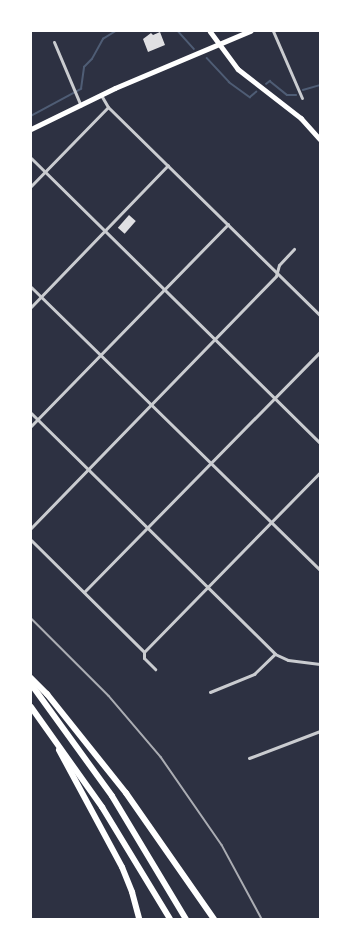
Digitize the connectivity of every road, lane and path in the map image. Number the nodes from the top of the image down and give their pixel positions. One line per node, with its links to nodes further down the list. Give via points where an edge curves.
1 (210, 31): 5 (main road)
2 (250, 31): 5 (main road)
3 (273, 31): 7 (street)
4 (54, 42): 8 (street)
5 (219, 44): 6 (main road); 11 (main road, via 238,69 301,118)
6 (101, 95): 8 (main road); 9 (street)
7 (302, 98)
8 (81, 106): 10 (main road)
9 (108, 107): 13 (street); 14 (street)
10 (31, 129)
11 (320, 139)
12 (31, 158): 14 (street)
13 (168, 165): 16 (street); 17 (street)
14 (44, 172): 15 (street); 17 (street)
15 (31, 186)
16 (228, 224): 19 (street); 21 (street)
17 (105, 231): 21 (street); 22 (street)
18 (294, 249): 19 (street, via 278,265)
19 (277, 271): 24 (street); 25 (street, via 276,276)
20 (31, 287): 22 (street)
21 (164, 290): 25 (street); 27 (street)
22 (41, 297): 23 (street); 27 (street)
23 (31, 307)
24 (320, 315)
25 (215, 340): 28 (street); 29 (street)
26 (320, 352): 28 (street)
27 (100, 355): 29 (street); 31 (street)
28 (275, 398): 33 (street); 34 (street)
29 (152, 404): 34 (street); 35 (street)
30 (31, 413): 31 (street)
31 (38, 419): 32 (street); 35 (street)
32 (31, 426)
33 (320, 443)
34 (211, 463): 37 (street); 38 (street)
35 (89, 470): 38 (street); 39 (street)
36 (320, 472): 37 (street)
37 (272, 521): 41 (street); 42 (street)
38 (148, 527): 42 (street); 43 (street)
39 (31, 528)
40 (31, 540): 43 (street)
41 (320, 570)
42 (208, 587): 44 (street); 45 (street)
43 (84, 592): 44 (street)
44 (144, 652): 47 (street, via 144,658)
45 (275, 654): 46 (street, via 294,662); 50 (street, via 254,674)
46 (320, 664)
47 (155, 669)
48 (31, 678): 58 (highway, via 48,694 126,793)
49 (31, 684): 57 (highway, via 112,796)
50 (210, 692)
51 (31, 707): 52 (highway)
52 (48, 729): 55 (highway, via 122,867); 56 (highway, via 119,833)
53 (320, 731): 54 (street)
54 (249, 758)
55 (139, 919)
56 (170, 919)
57 (186, 919)
58 (214, 919)

